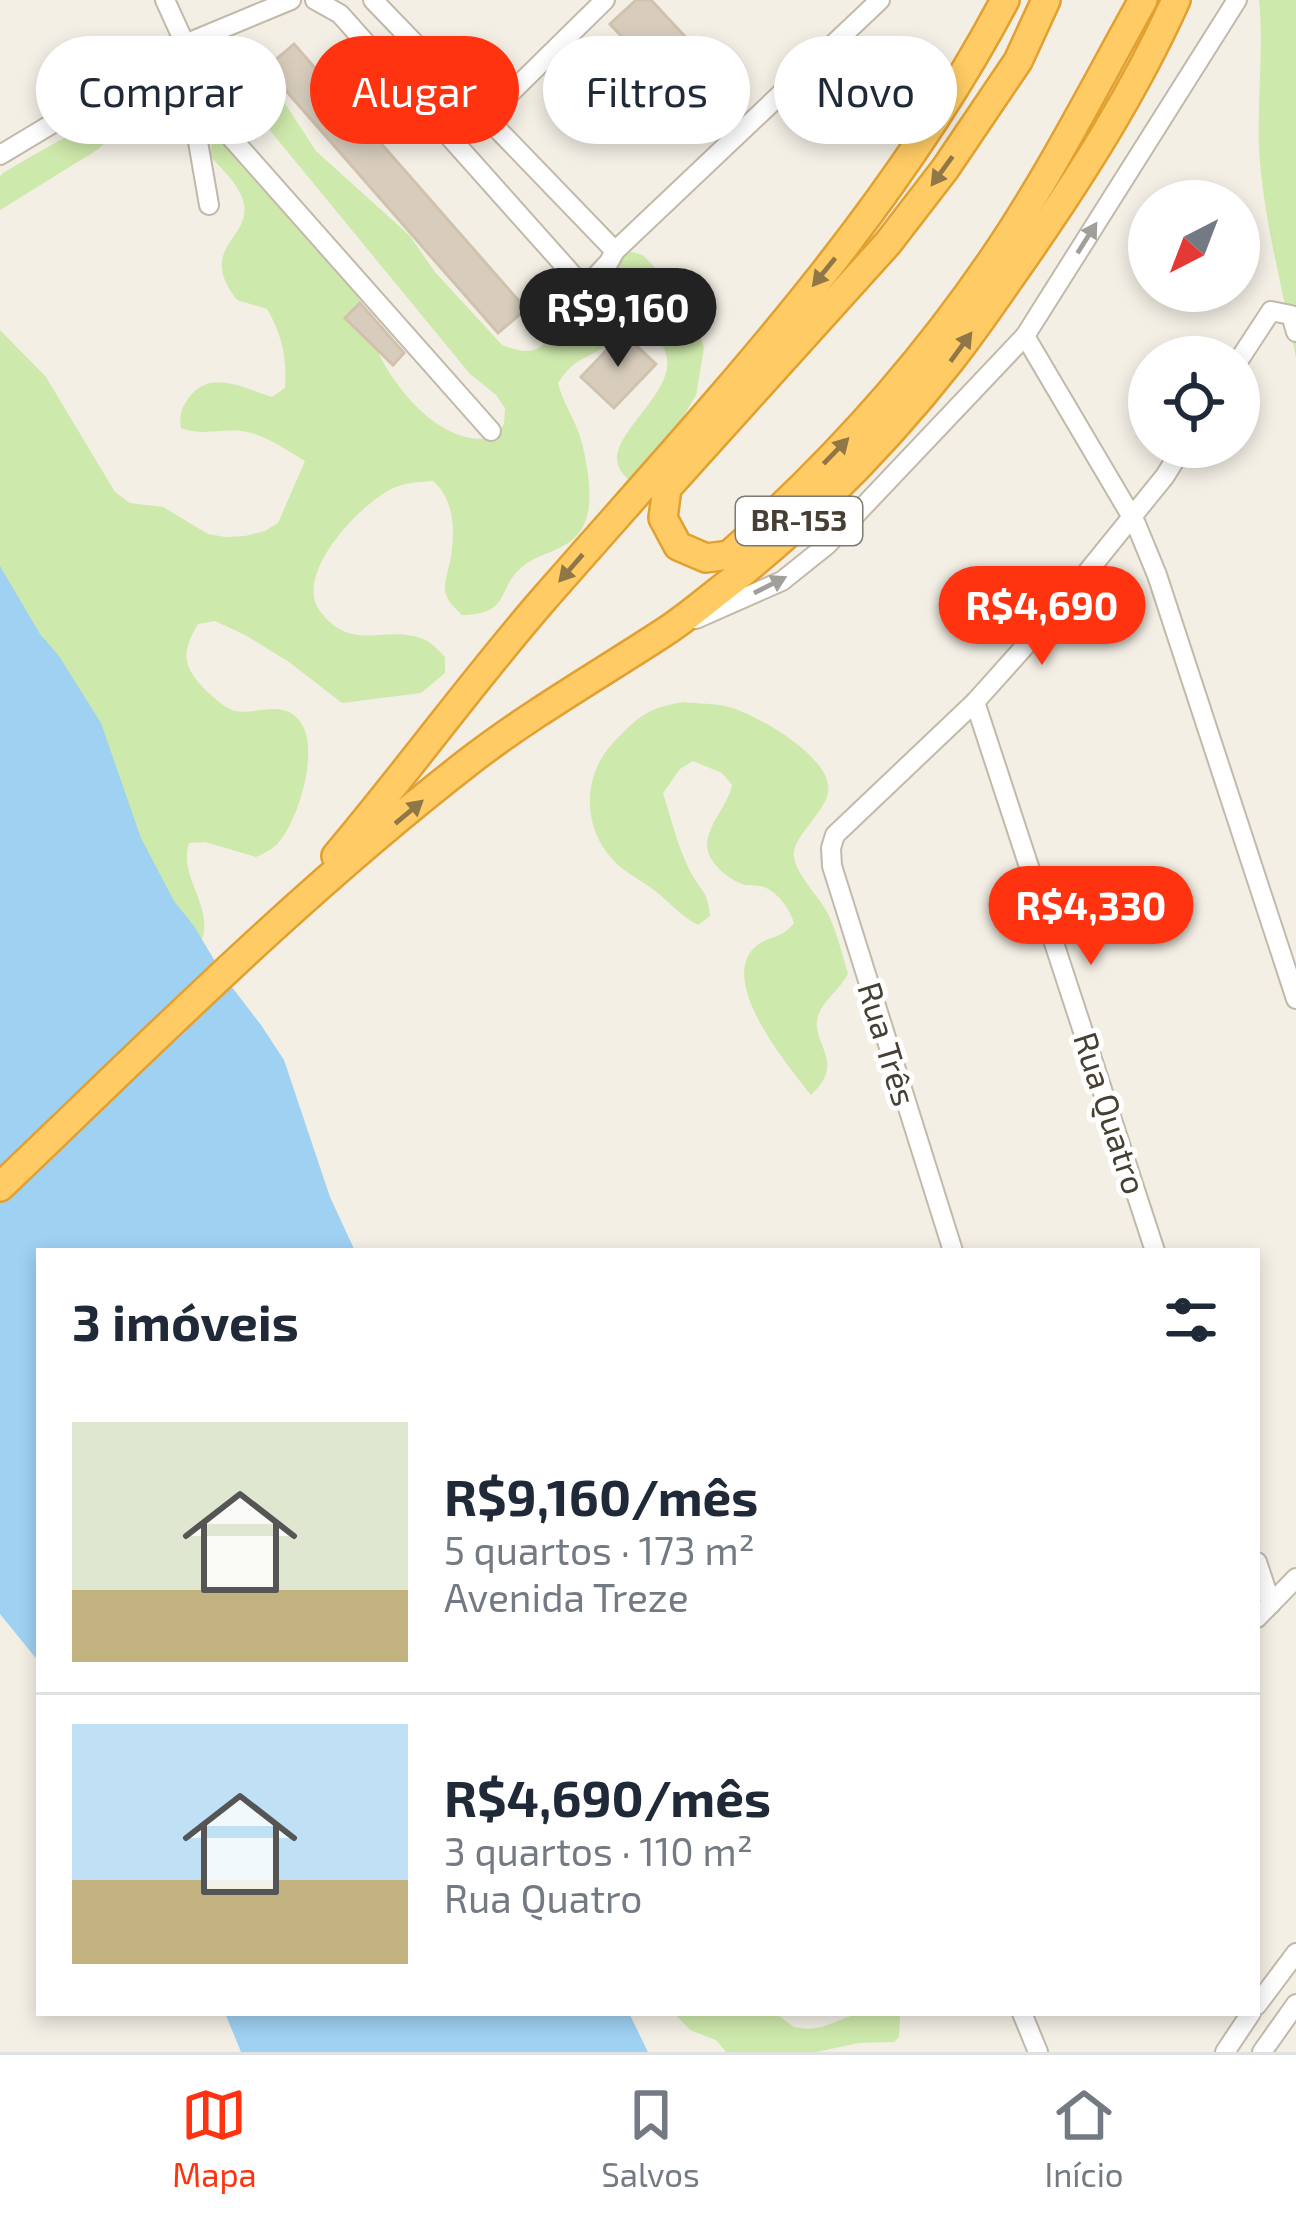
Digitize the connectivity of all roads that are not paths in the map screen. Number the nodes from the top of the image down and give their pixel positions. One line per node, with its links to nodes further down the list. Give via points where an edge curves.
1 (165, 0): 12 (street)
2 (291, 0): 13 (street)
3 (315, 0): 23 (street, via 340,14)
4 (373, 0): 14 (street)
5 (605, 0): 15 (street)
6 (880, 0): 22 (street)
7 (1005, 0): 33 (highway, BR-153, one-way to 33, via 920,143 831,264)
8 (1046, 0): 9 (highway, one-way to 9, via 1018,61 888,244 668,488 663,518 678,546 729,555 911,368 992,262)
9 (1142, 0)
10 (1176, 0): 31 (highway, BR-153, one-way to 10, via 826,497 950,362 1071,190)
11 (1237, 0): 26 (street, one-way to 11)
12 (181, 36)
13 (203, 36)
14 (408, 36)
15 (519, 85)
16 (36, 133): 20 (street)
17 (198, 144): 21 (street)
18 (237, 144): 28 (street)
19 (512, 144): 22 (street)
20 (0, 155)
21 (209, 205)
22 (615, 251): 23 (street)
23 (583, 290): 24 (street)
24 (604, 310)
25 (1296, 332): 27 (street, via 1291,315 1271,310)
26 (1025, 336): 30 (street); 31 (street, one-way to 26, via 782,581 827,545)
27 (1254, 336)
28 (491, 431)
29 (1170, 468): 30 (street)
30 (1131, 516): 32 (street); 34 (street)
31 (664, 633): 33 (highway, BR-153, one-way to 31, via 472,759)
32 (975, 702): 37 (street, Rua Três, via 835,835 831,848); 38 (street, Rua Quatro)
33 (286, 914): 36 (highway, BR-153)
34 (1292, 969): 35 (street)
35 (1296, 1000)
36 (0, 1187)
37 (952, 1248)
38 (1154, 1248)
39 (1296, 1578): 40 (street)
40 (1264, 1611)
41 (1296, 1953): 42 (street)
42 (1260, 2001)
43 (1296, 2004): 48 (street)
44 (1023, 2016): 46 (street)
45 (1242, 2018): 47 (street)
46 (1038, 2052)
47 (1225, 2052)
48 (1262, 2052)

